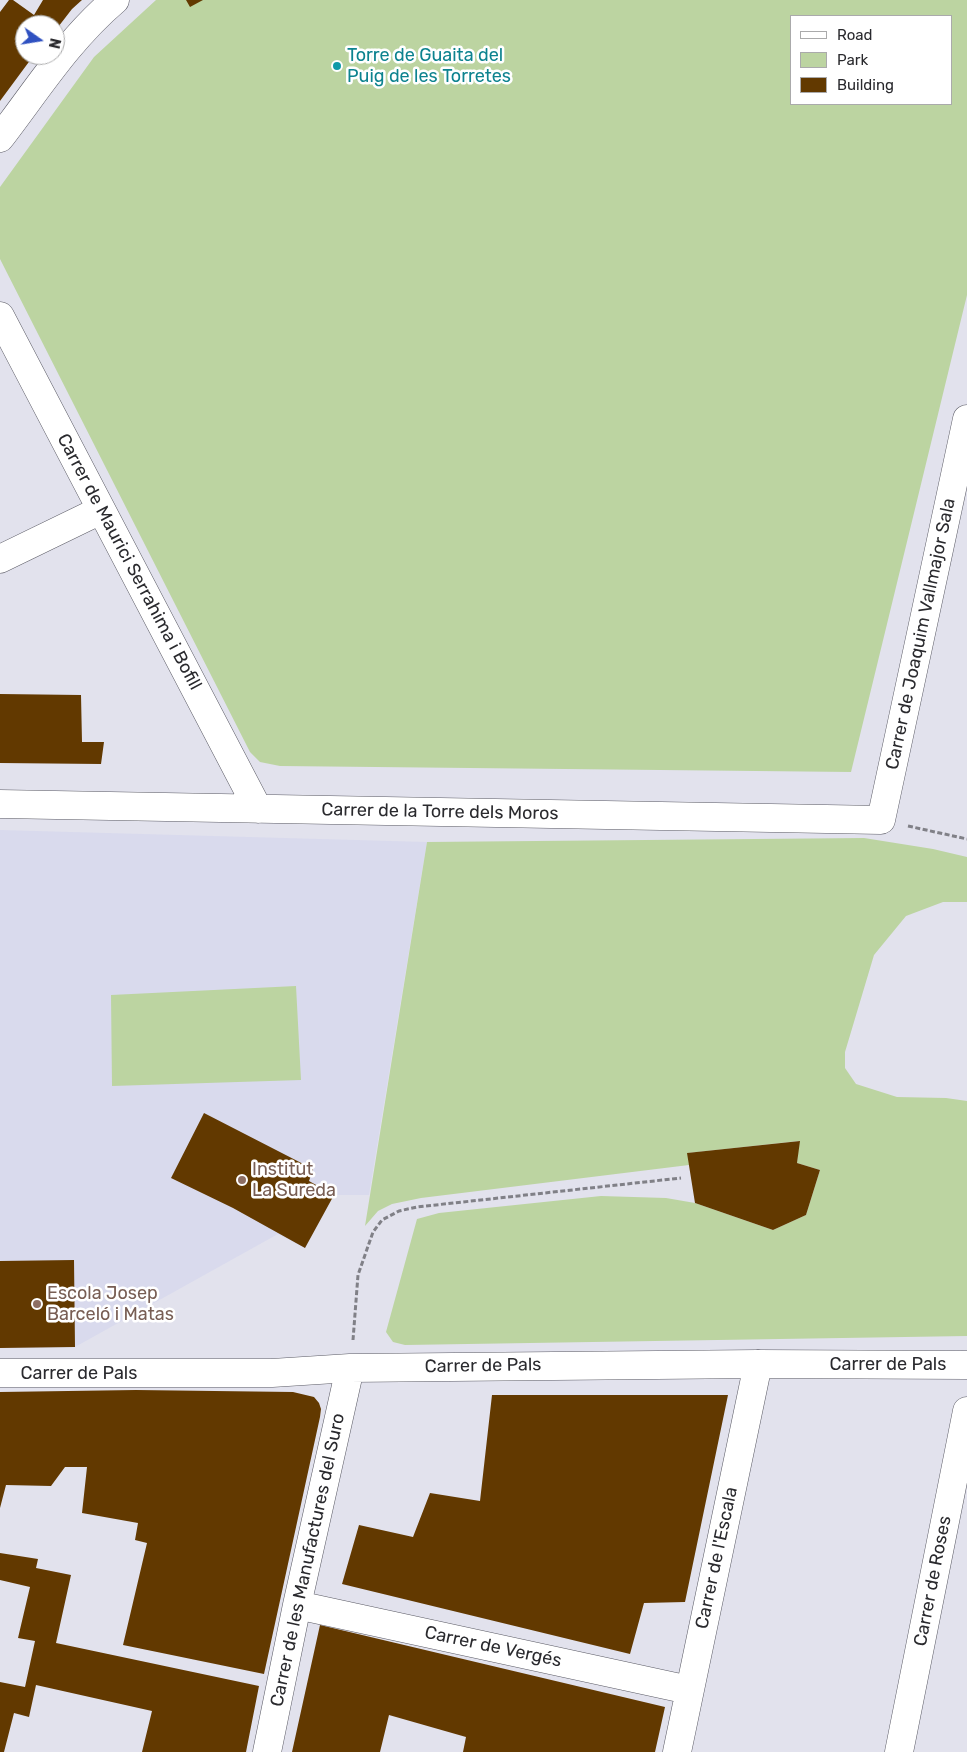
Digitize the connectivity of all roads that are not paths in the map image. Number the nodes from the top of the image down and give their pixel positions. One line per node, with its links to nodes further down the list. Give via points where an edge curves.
1 (115, 0): 2 (street, via 66,48)
2 (0, 138)
3 (0, 316): 5 (street, Carrer de Maurici Serrahima i Bofill)
4 (967, 419): 9 (street, Carrer de Joaquim Vallmajor Sala)
5 (101, 510): 6 (street); 8 (street, Carrer de Maurici Serrahima i Bofill)
6 (0, 559)
7 (0, 804): 8 (street, Carrer de la Torre dels Moros)
8 (258, 809): 9 (street, Carrer de la Torre dels Moros)
9 (881, 820)
10 (758, 1364): 11 (street, Carrer de Pals); 12 (street, Carrer de Pals); 16 (street, Carrer de l'Escala)
11 (967, 1365)
12 (350, 1368): 13 (street, Carrer de Pals, via 272,1373); 15 (street, Carrer de les Manufactures del Suro)
13 (0, 1374)
14 (967, 1411): 19 (street, Carrer de Roses)
15 (297, 1605): 16 (street, Carrer de Vergés); 17 (street, Carrer de les Manufactures del Suro)
16 (689, 1690): 18 (street, Carrer de l'Escala)
17 (267, 1752)
18 (677, 1752)
19 (898, 1752)

